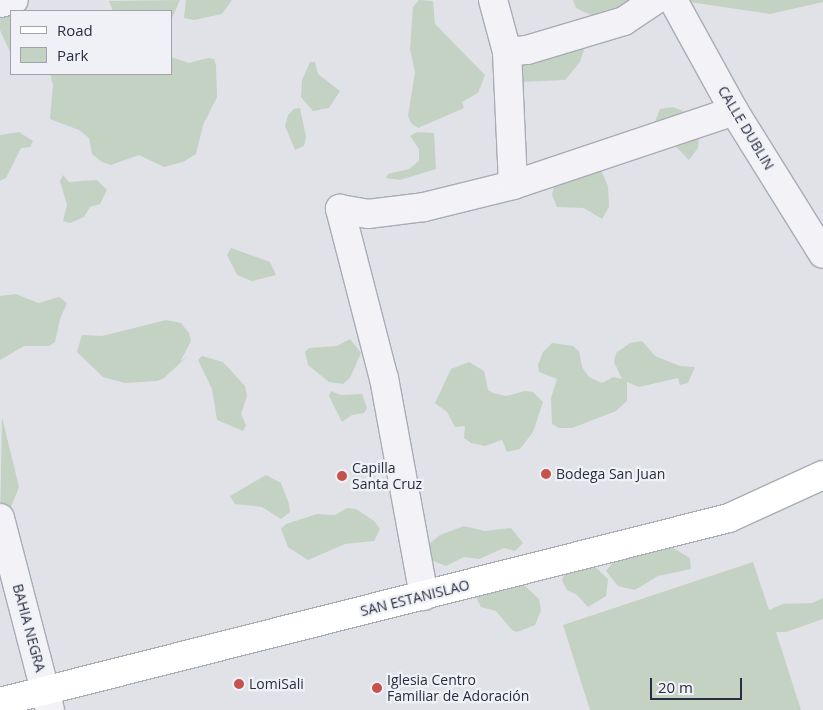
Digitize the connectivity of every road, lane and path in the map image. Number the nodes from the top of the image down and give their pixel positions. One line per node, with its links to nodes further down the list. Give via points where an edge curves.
1 (14, 0): 5 (street)
2 (493, 0): 6 (street)
3 (656, 0): 6 (street, via 624,22 527,50)
4 (673, 0): 7 (street, CALLE DUBLIN)
5 (0, 3)
6 (507, 52): 8 (street)
7 (734, 111): 8 (street); 9 (street, CALLE DUBLIN)
8 (513, 185): 12 (street, via 407,209 368,214 340,209 384,378)
9 (823, 254)
10 (823, 475): 12 (main road, SAN ESTANISLAO, via 729,518)
11 (0, 518): 13 (street, BAHIA NEGRA)
12 (424, 596): 13 (main road, SAN ESTANISLAO)
13 (47, 701): 14 (main road, SAN ESTANISLAO)
14 (0, 702)

